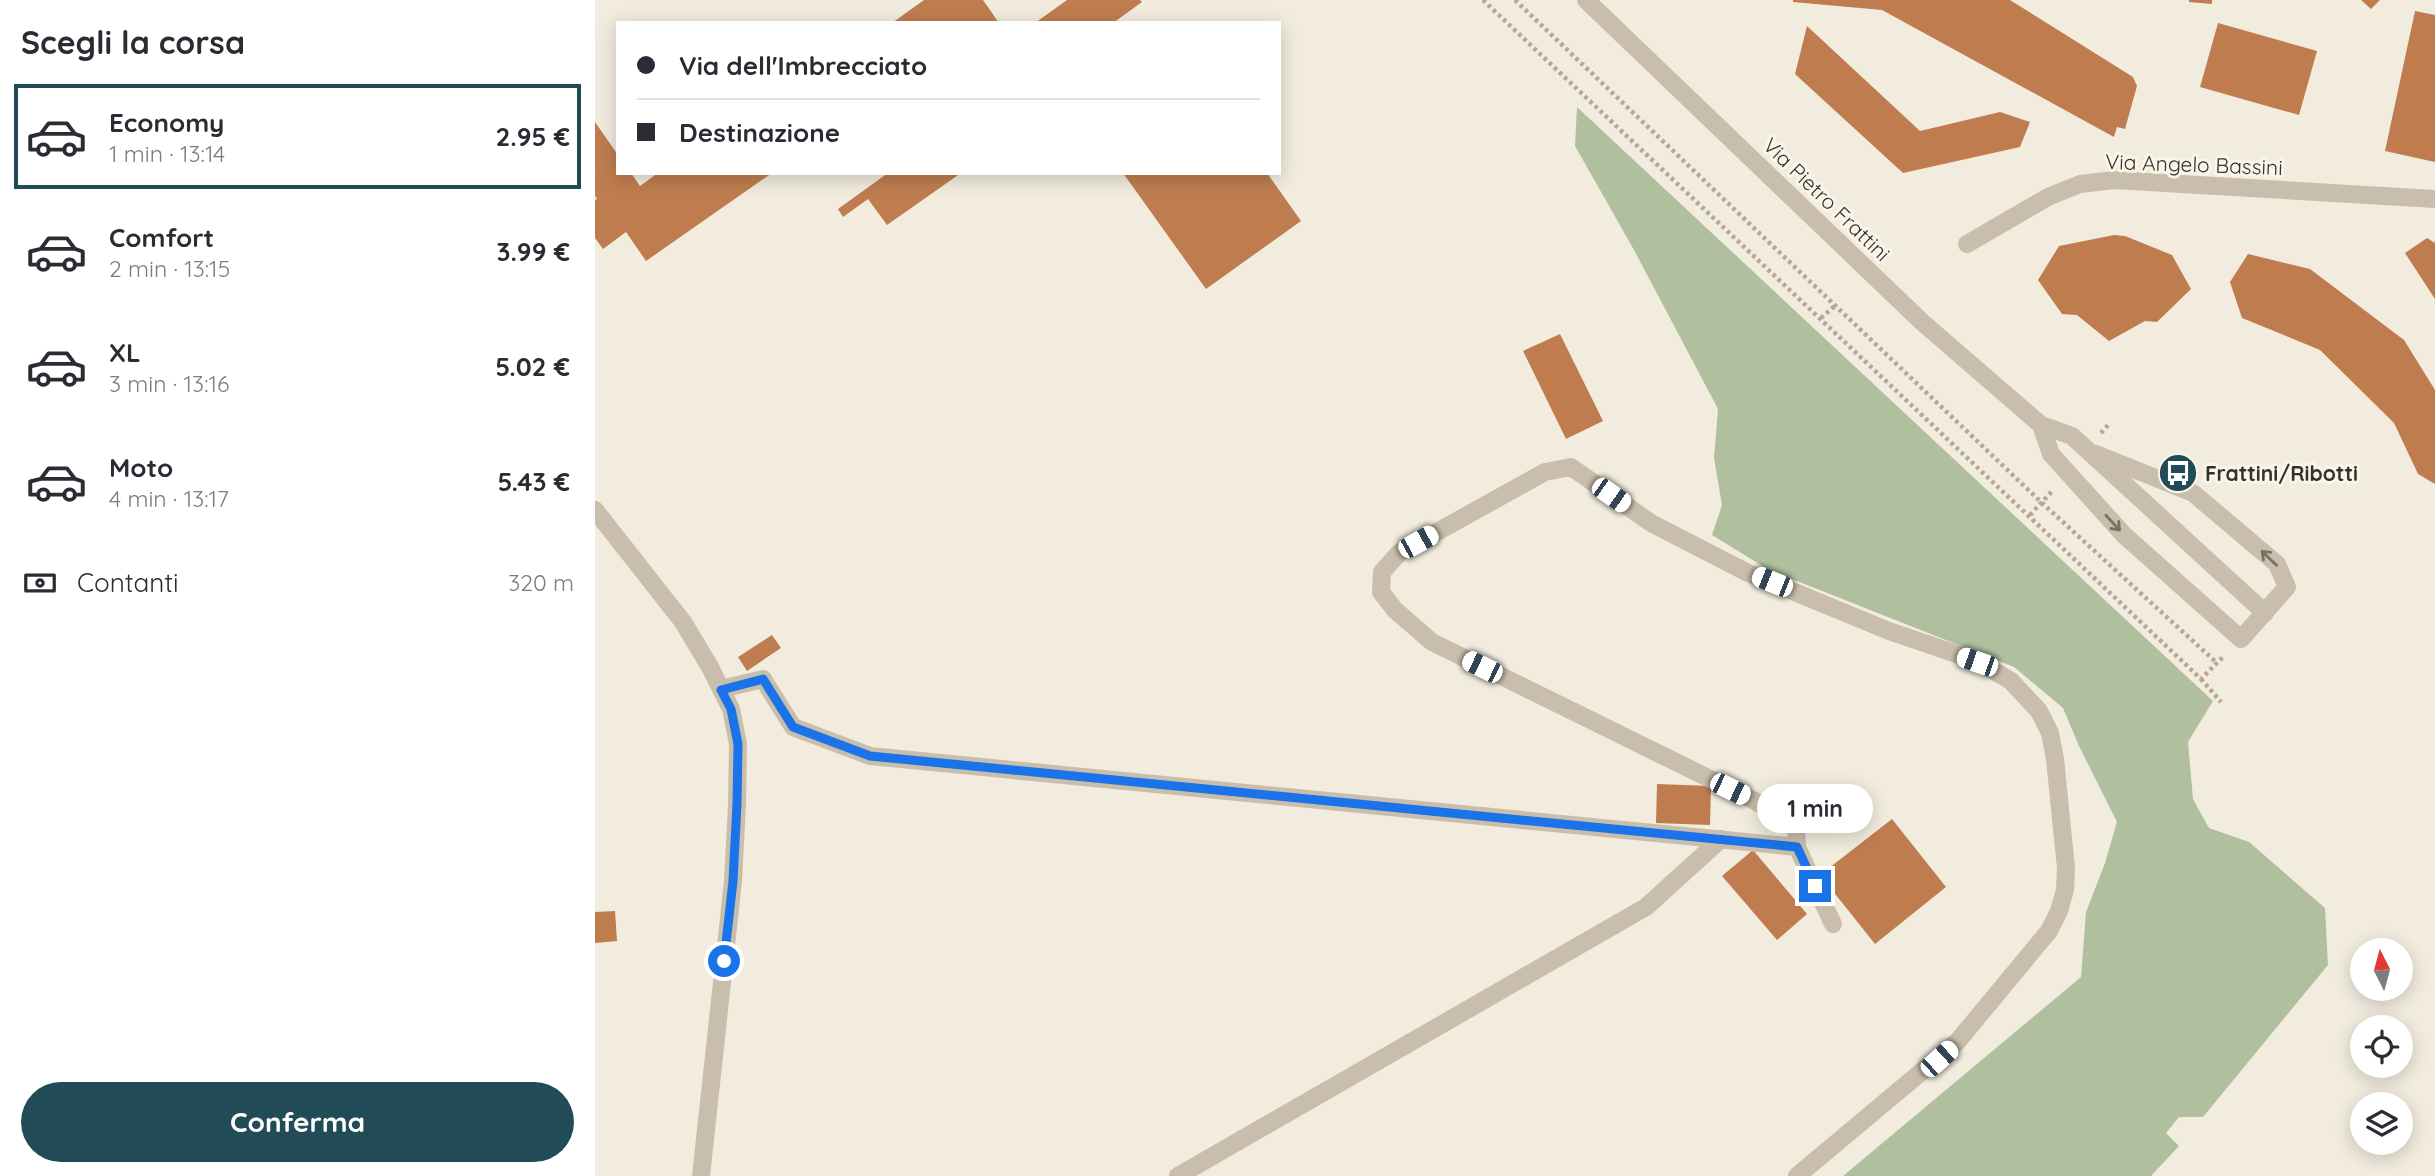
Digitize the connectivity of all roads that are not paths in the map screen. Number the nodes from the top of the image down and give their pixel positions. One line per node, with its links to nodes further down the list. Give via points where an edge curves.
1 (1586, 0): 4 (street, Via Pietro Frattini, via 1922,323)
2 (2435, 199): 3 (street, Via Angelo Bassini, via 2113,180 2080,184 2048,197)
3 (1967, 244)
4 (2041, 425): 5 (street, Via Pietro Frattini, via 2072,436); 7 (street, Via Pietro Frattini, one-way to 7, via 2051,454 2116,526 2241,639)
5 (2087, 450): 7 (street, Via Pietro Frattini); 7 (street, Via Pietro Frattini, one-way to 5, via 2287,587 2277,564 2193,492)
6 (595, 510): 8 (street, via 683,622)
7 (2265, 613)
8 (721, 690): 9 (street, via 763,679 793,727 870,756); 12 (street, via 731,709 738,744 737,804)
9 (1721, 839): 10 (street); 13 (street, via 1646,907)
10 (1797, 847): 11 (street); 14 (street, via 1796,826 1755,801 1432,642 1381,592 1382,572 1399,552 1474,510 1545,471 1571,467 1651,523 1748,573 1977,662 2011,681 2039,711 2050,733 2066,846 2065,890 2049,931 1957,1042)
11 (1833, 925)
12 (701, 1176)
13 (1178, 1176)
14 (1797, 1176)

